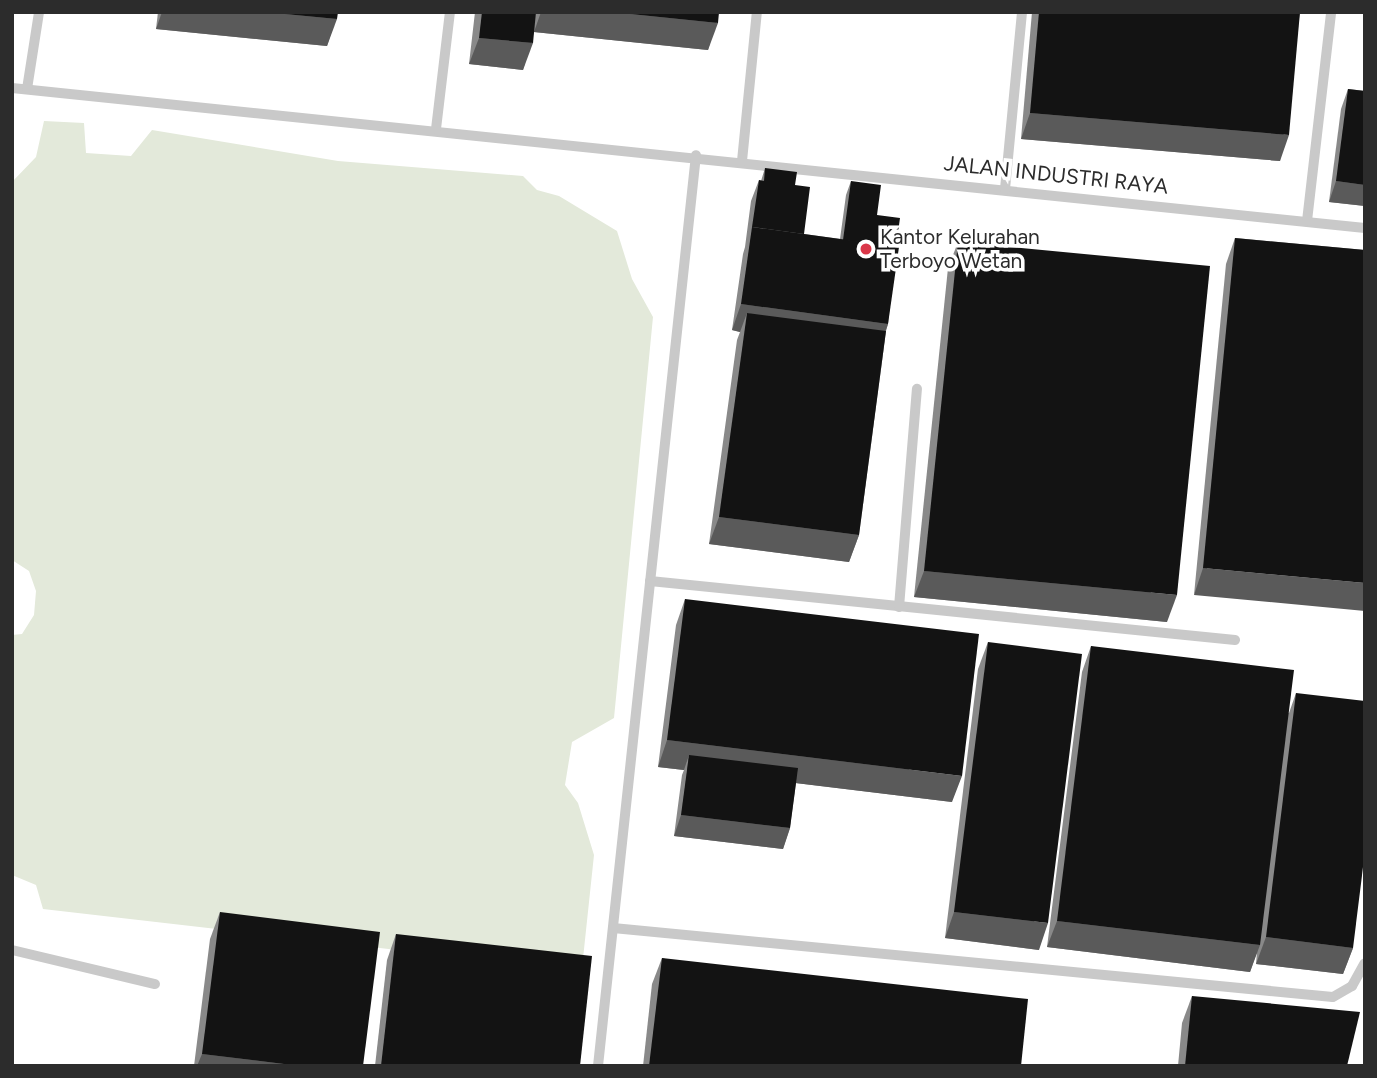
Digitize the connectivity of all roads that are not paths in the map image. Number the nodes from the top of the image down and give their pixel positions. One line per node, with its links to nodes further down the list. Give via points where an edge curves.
1 (39, 12): 7 (lane)
2 (450, 12): 8 (lane)
3 (757, 12): 10 (lane)
4 (1022, 12): 11 (lane)
5 (1331, 12): 12 (lane)
6 (12, 88): 7 (lane, JALAN INDUSTRI RAYA)
7 (27, 89): 8 (lane, JALAN INDUSTRI RAYA)
8 (436, 129): 9 (lane, JALAN INDUSTRI RAYA)
9 (696, 155): 10 (lane, JALAN INDUSTRI RAYA); 15 (lane)
10 (742, 161): 11 (lane, JALAN INDUSTRI RAYA)
11 (1005, 189): 12 (lane, JALAN INDUSTRI RAYA)
12 (1307, 221): 13 (lane, JALAN INDUSTRI RAYA)
13 (1365, 228)
14 (917, 389): 16 (lane)
15 (650, 581): 16 (lane); 18 (lane)
16 (899, 607): 17 (lane)
17 (1235, 640)
18 (613, 928): 20 (lane, via 1333,997 1352,986); 22 (lane)
19 (12, 950): 21 (lane)
20 (1365, 964)
21 (155, 984)
22 (598, 1066)

